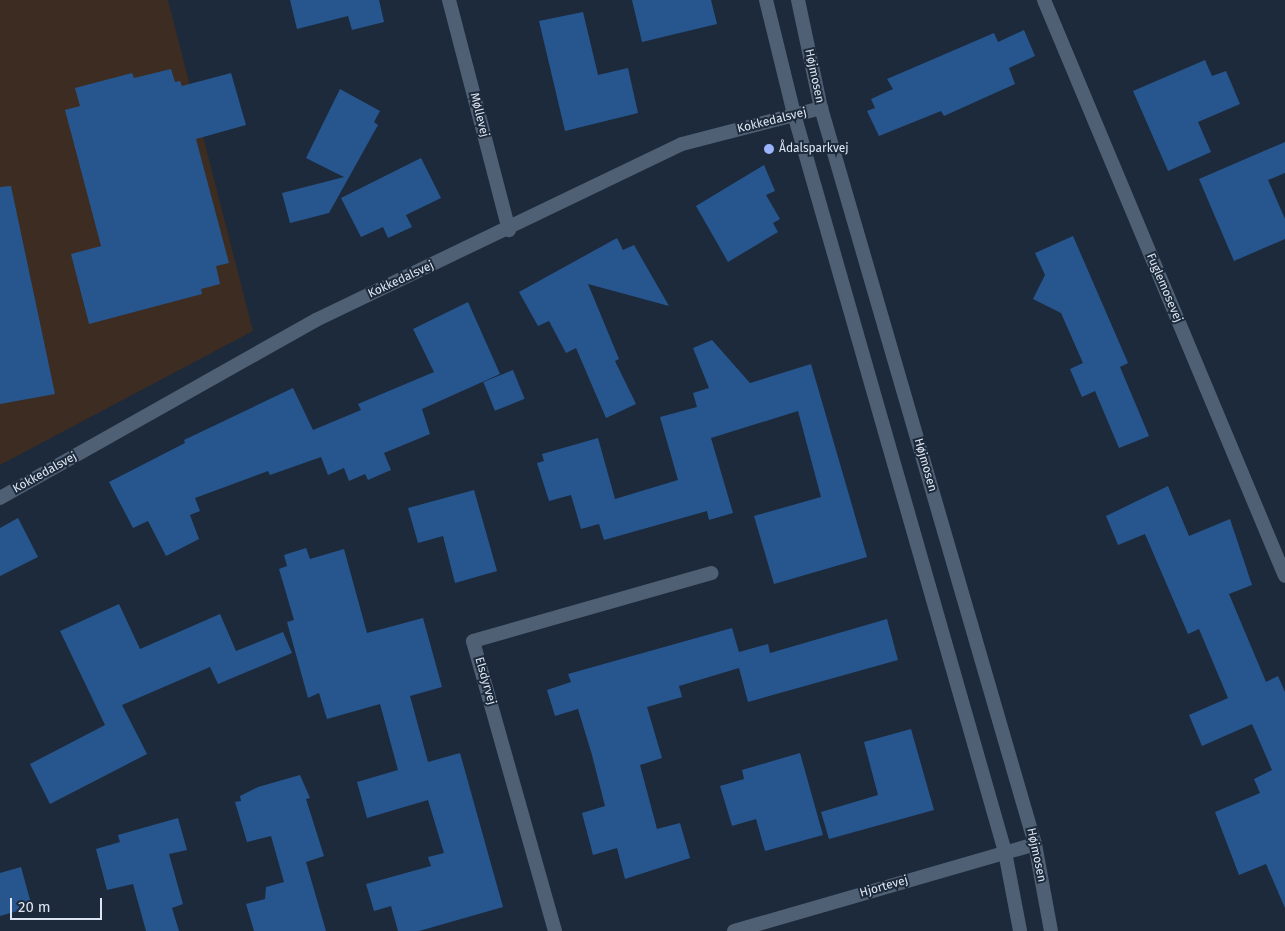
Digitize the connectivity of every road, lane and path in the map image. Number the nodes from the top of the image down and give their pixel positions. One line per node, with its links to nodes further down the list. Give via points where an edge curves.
1 (449, 0): 7 (street, Møllevej)
2 (766, 0): 6 (street)
3 (798, 0): 5 (street, Højmosen)
4 (1044, 0): 10 (street, Fuglemosevej)
5 (821, 108): 6 (street, Kokkedalsvej); 11 (street, Højmosen)
6 (794, 114): 7 (street, Kokkedalsvej, via 682,144); 12 (street)
7 (509, 230): 8 (street, Kokkedalsvej, via 316,320)
8 (0, 498)
9 (712, 573): 13 (street, Elsdyrvej, via 473,640)
10 (1284, 573)
11 (1035, 844): 12 (street, Hjortevej); 16 (street, Højmosen)
12 (1005, 852): 14 (street, Hjortevej); 15 (street)
13 (556, 931)
14 (734, 931)
15 (1020, 931)
16 (1051, 931)

